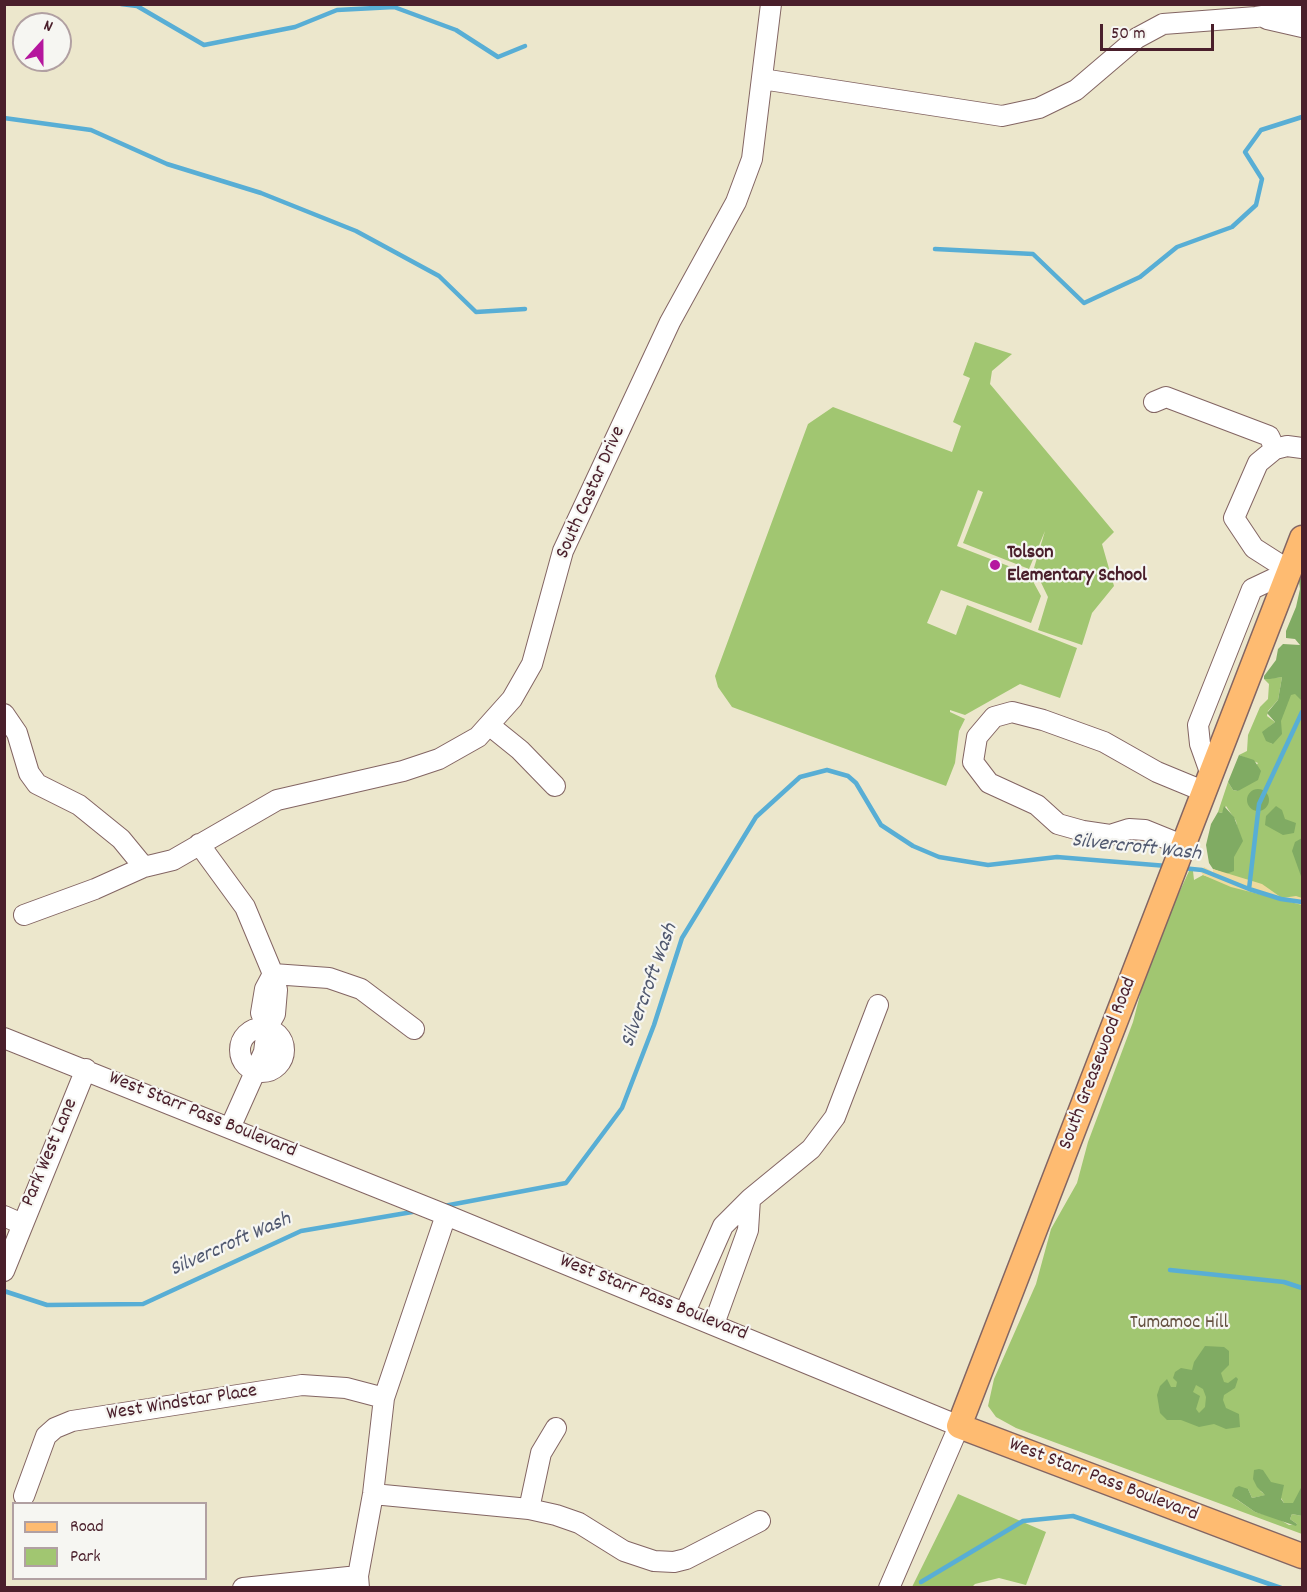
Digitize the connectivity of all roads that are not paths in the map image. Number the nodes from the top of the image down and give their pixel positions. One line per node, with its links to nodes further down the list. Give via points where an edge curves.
1 (771, 4): 5 (street, South Castar Drive)
2 (1302, 10): 3 (street)
3 (1256, 17): 4 (street); 5 (street, via 1163,24 1137,38 1076,90 1039,108 1002,116)
4 (1302, 27)
5 (762, 79): 12 (street, South Castar Drive, via 752,159 736,202 670,322 563,551 532,664 512,699)
6 (1154, 402): 8 (street, via 1166,397 1269,436)
7 (1302, 448): 8 (street)
8 (1275, 449): 10 (street, via 1258,463 1234,518 1254,548)
9 (1302, 538): 10 (main road, South Greasewood Road)
10 (1290, 571): 13 (main road, South Greasewood Road)
11 (4, 714): 17 (street, via 37,784 79,805 121,839)
12 (489, 725): 14 (street); 15 (street, South Castar Drive, via 478,737 439,759 277,800)
13 (1207, 782): 16 (main road, South Greasewood Road); 16 (street, via 1157,772 1104,742 1012,712 994,717 977,738 974,762 989,783 1037,805 1058,824 1110,835 1129,829 1145,830)
14 (555, 786)
15 (199, 844): 17 (street, South Castar Drive, via 173,860); 19 (street, via 246,907)
16 (1182, 844): 34 (main road, South Greasewood Road)
17 (144, 867): 18 (street, South Castar Drive)
18 (24, 915)
19 (273, 974): 21 (street, via 329,978 361,989); 24 (street, via 277,990 275,1014 267,1028 264,1052)
20 (878, 1005): 25 (street, via 835,1116 811,1149)
21 (414, 1029)
22 (4, 1038): 23 (street, West Starr Pass Boulevard)
23 (86, 1069): 24 (street, West Starr Pass Boulevard); 27 (street, Park West Lane)
24 (230, 1128): 26 (street, West Starr Pass Boulevard)
25 (750, 1199): 28 (street, via 723,1226); 29 (street, via 748,1230)
26 (446, 1215): 31 (street, West Starr Pass Boulevard); 33 (street)
27 (13, 1220): 30 (street, Park West Lane)
28 (712, 1248): 29 (street); 31 (street)
29 (738, 1256): 32 (street)
30 (4, 1271)
31 (685, 1312): 32 (street, West Starr Pass Boulevard)
32 (714, 1324): 34 (street, West Starr Pass Boulevard)
33 (384, 1398): 36 (street); 37 (street, West Windstar Place, via 346,1388 302,1385 52,1424)
34 (958, 1426): 40 (main road, West Starr Pass Boulevard); 43 (street, South Greasewood Road)
35 (556, 1428): 38 (street, via 541,1453)
36 (373, 1494): 38 (street); 41 (street)
37 (24, 1496)
38 (529, 1509): 39 (street, via 579,1523 624,1551 654,1561 686,1559)
39 (760, 1521)
40 (1302, 1556)
41 (359, 1582): 42 (street)
42 (243, 1587)
43 (890, 1587)

